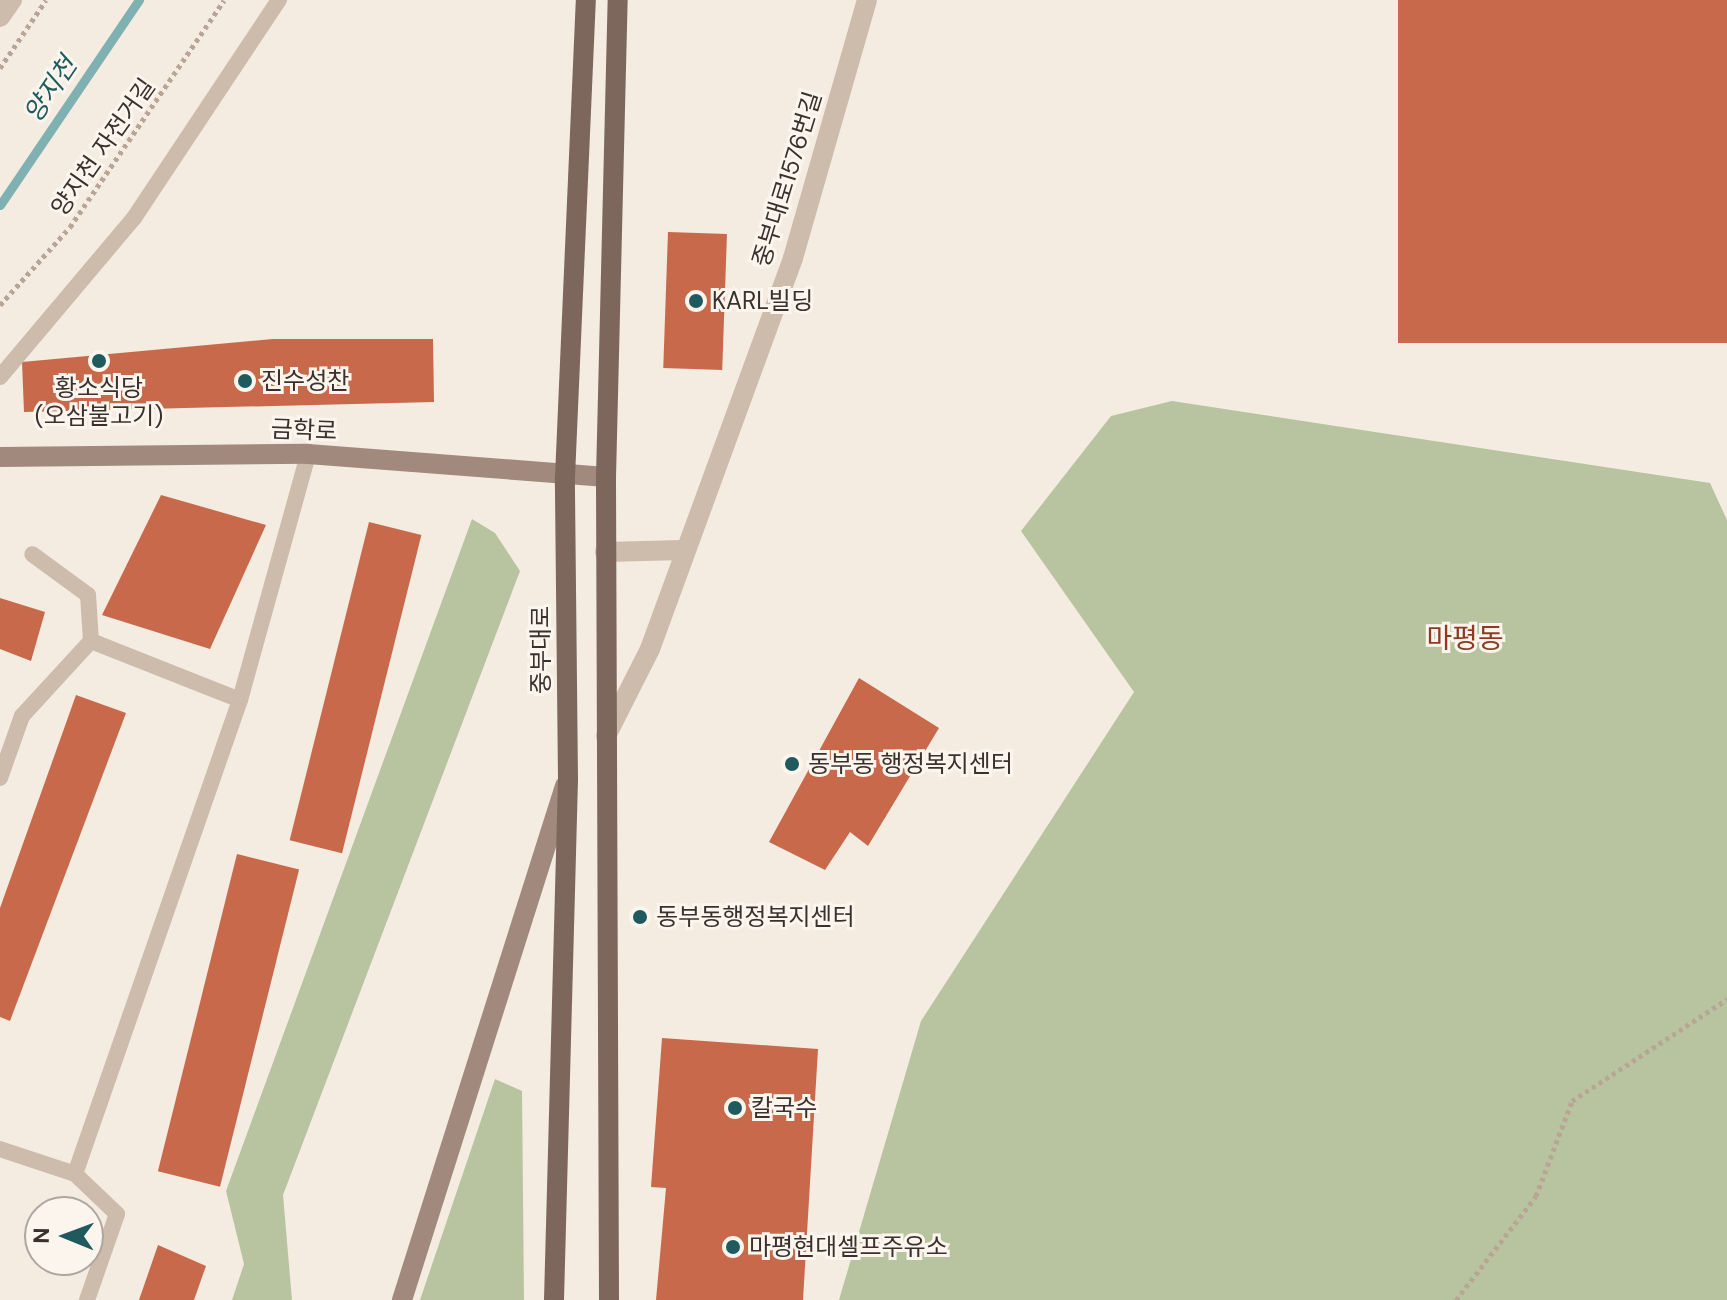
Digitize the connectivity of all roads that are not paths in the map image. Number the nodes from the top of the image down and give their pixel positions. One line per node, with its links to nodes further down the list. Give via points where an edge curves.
1 (12, 0): 6 (street)
2 (279, 0): 7 (lane, via 134,218)
3 (586, 0): 10 (main road, 중부대로)
4 (618, 0): 11 (main road)
5 (867, 0): 12 (street, 중부대로1576번길, via 793,258)
6 (0, 17)
7 (0, 377)
8 (308, 454): 9 (street, 금학로); 10 (street, 금학로); 16 (lane)
9 (0, 457)
10 (565, 477): 11 (street, 금학로); 20 (main road, 중부대로)
11 (606, 477): 13 (main road)
12 (683, 550): 13 (street); 17 (street, 중부대로1576번길, via 650,649)
13 (605, 552): 17 (main road)
14 (32, 554): 15 (lane, via 88,595)
15 (91, 641): 16 (lane); 18 (lane, via 22,716)
16 (240, 700): 22 (lane)
17 (606, 736): 26 (main road)
18 (4, 753): 19 (lane)
19 (0, 778)
20 (568, 779): 24 (street); 25 (main road, 중부대로)
21 (0, 1149): 22 (lane)
22 (75, 1174): 23 (lane, via 117,1214)
23 (87, 1300)
24 (402, 1300)
25 (554, 1300)
26 (609, 1300)

